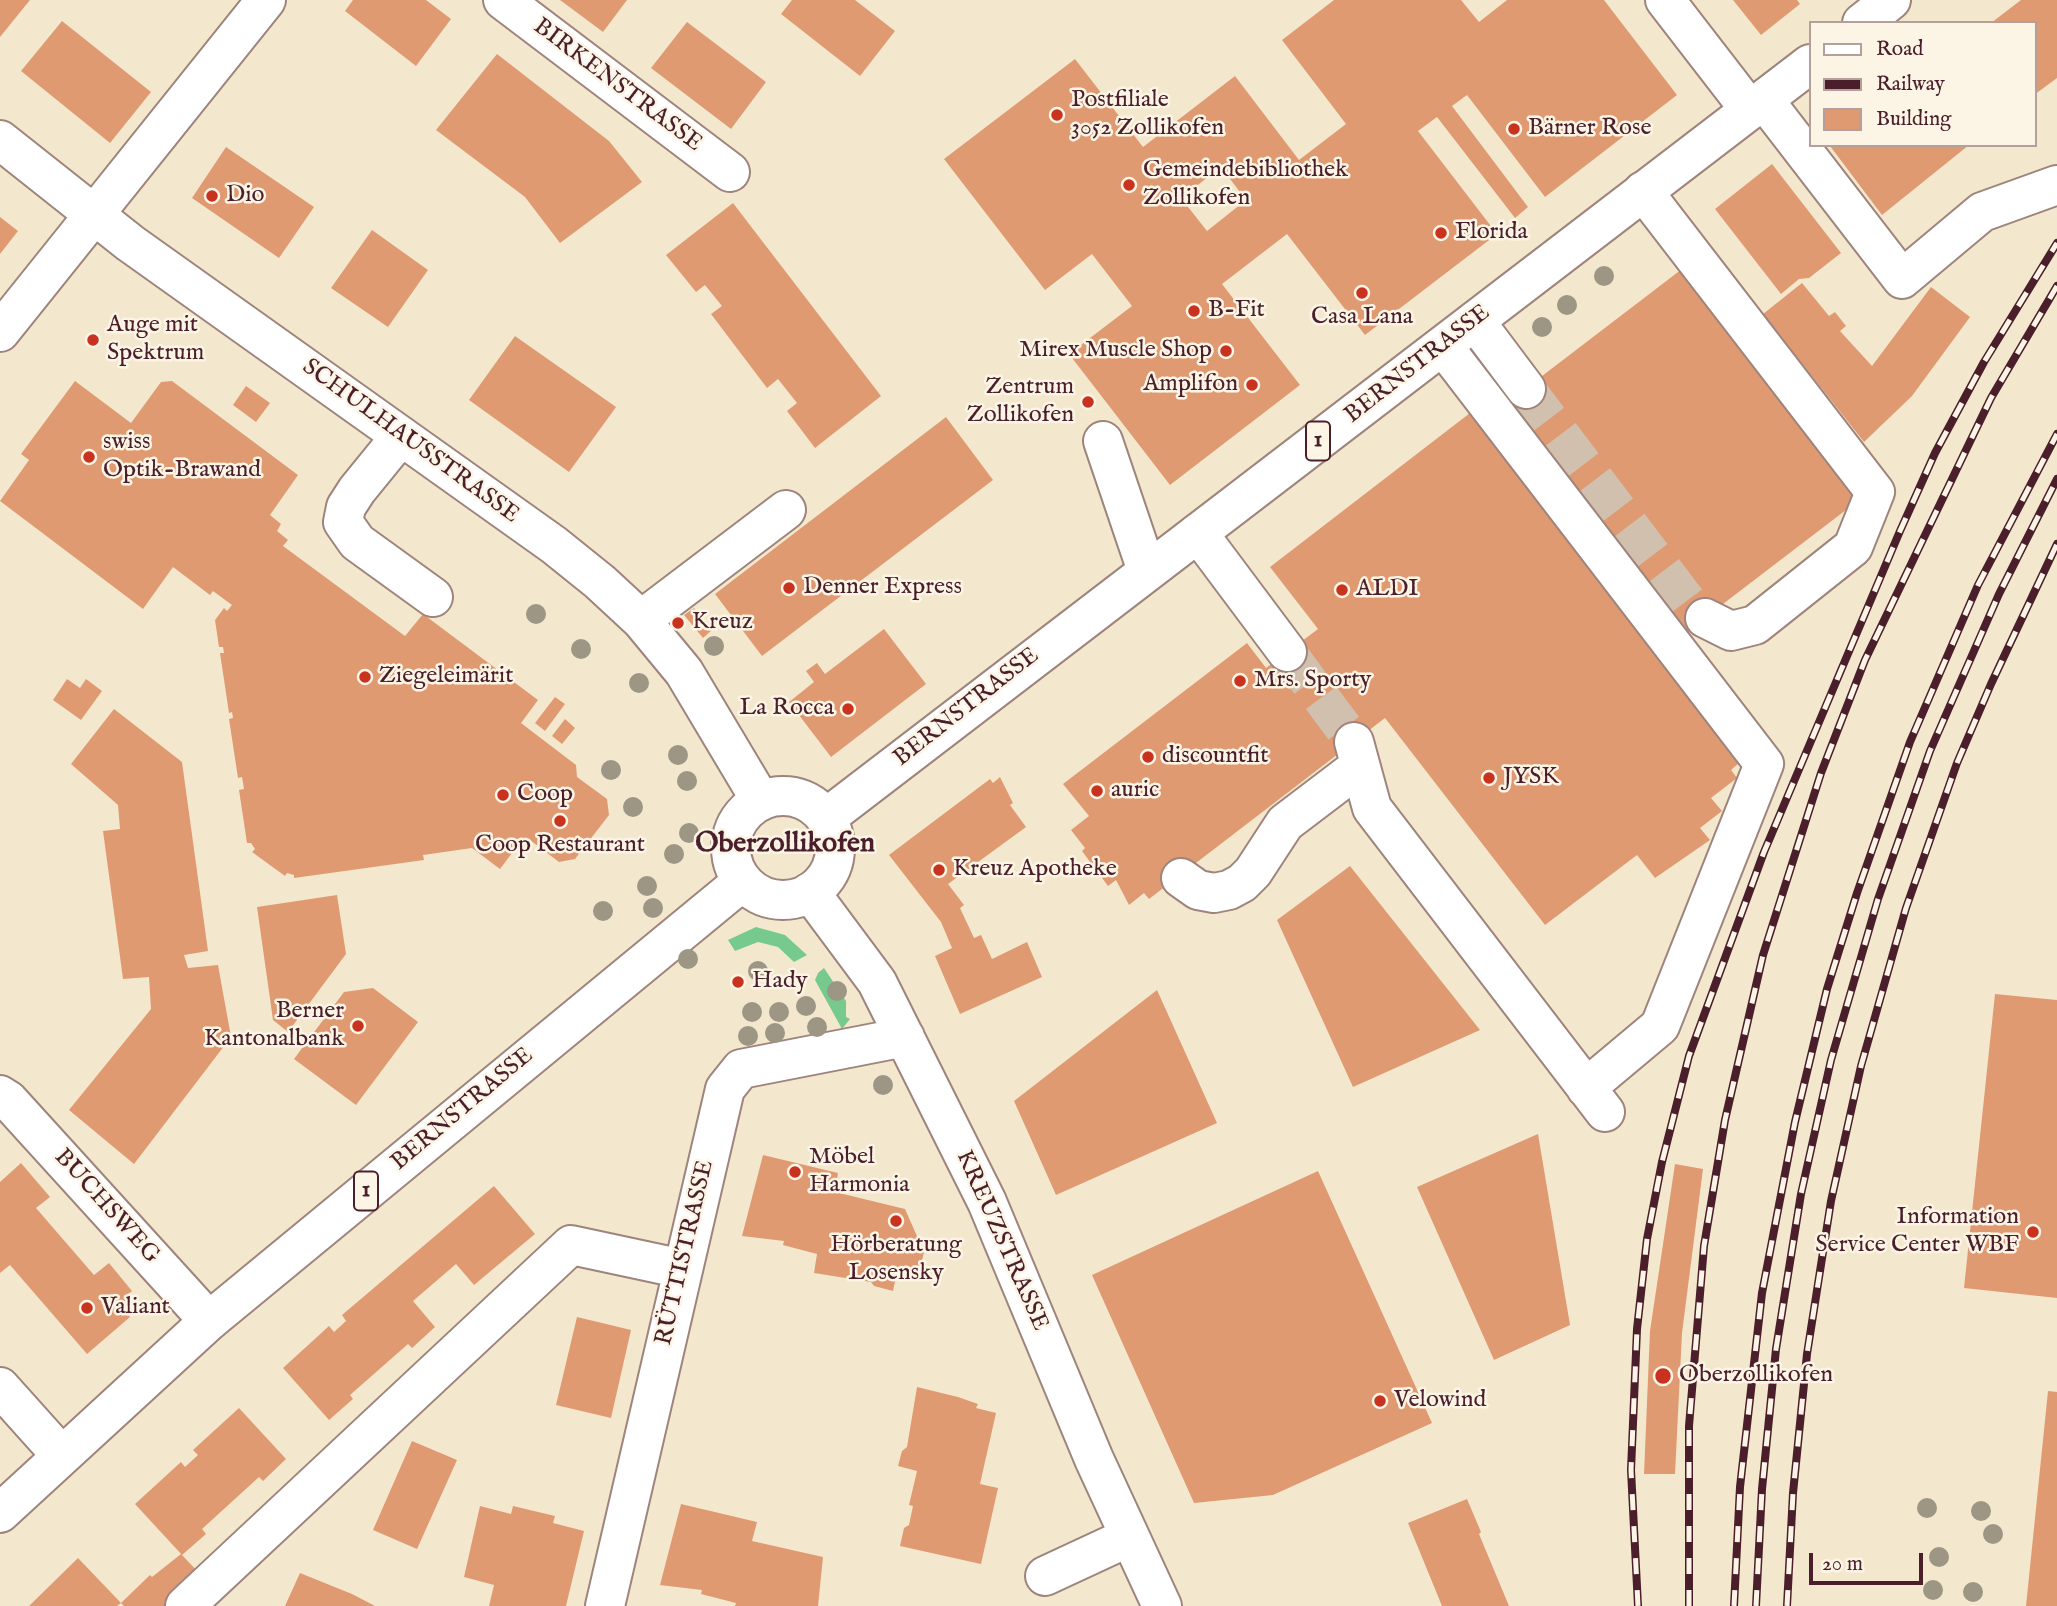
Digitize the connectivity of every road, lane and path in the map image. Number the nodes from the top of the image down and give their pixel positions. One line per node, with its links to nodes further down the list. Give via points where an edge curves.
1 (267, 0): 12 (street)
2 (503, 0): 9 (street, BIRKENSTRASSE)
3 (1665, 0): 7 (street)
4 (1891, 0): 5 (street)
5 (1865, 21)
6 (1808, 66): 7 (street, BERNSTRASSE / 1)
7 (1757, 105): 10 (street, via 1902,279 1982,212); 11 (street, BERNSTRASSE / 1)
8 (0, 140): 12 (street, SCHULHAUSSTRASSE)
9 (730, 172)
10 (2057, 185)
11 (1643, 191): 13 (street, BERNSTRASSE / 1); 23 (street, via 1875,492 1853,547 1755,625 1731,631)
12 (93, 215): 14 (street); 17 (street, SCHULHAUSSTRASSE)
13 (1475, 321): 15 (street, BERNSTRASSE / 1); 16 (street)
14 (0, 332)
15 (1443, 346): 20 (street, BERNSTRASSE / 1); 28 (street, via 1763,764 1660,1026 1595,1100 1371,808 1357,754 1285,824 1242,883 1213,893 1198,890)
16 (1525, 389)
17 (401, 436): 22 (street, via 357,490 343,522 357,542); 24 (street, SCHULHAUSSTRASSE, via 554,545)
18 (1103, 441): 21 (street)
19 (786, 510): 24 (street)
20 (1198, 533): 21 (street, BERNSTRASSE / 1); 25 (street)
21 (1147, 571): 27 (street, BERNSTRASSE / 1)
22 (433, 597)
23 (1704, 618)
24 (641, 620): 26 (street, SCHULHAUSSTRASSE, via 705,704)
25 (1287, 652)
26 (761, 801): 27 (street, via 796,797); 29 (street, via 743,816 733,836 733,860)
27 (826, 818): 30 (street, via 835,844 834,858 821,884)
28 (1181, 878)
29 (743, 881): 30 (street, via 767,897 782,899); 34 (street, BERNSTRASSE / 1)
30 (810, 892): 31 (street, KREUZSTRASSE, via 877,982)
31 (905, 1037): 33 (street, RÜTTISTRASSE, via 734,1074 720,1104); 38 (street, KREUZSTRASSE, via 987,1202)
32 (0, 1095): 34 (street, BUCHSWEG)
33 (683, 1269): 40 (street, via 571,1245); 41 (street, RÜTTISTRASSE)
34 (209, 1321): 36 (street, BERNSTRASSE / 1)
35 (0, 1387): 36 (street)
36 (61, 1455): 37 (street, BERNSTRASSE / 1)
37 (0, 1513)
38 (1129, 1537): 39 (street); 42 (street, KREUZSTRASSE)
39 (1045, 1576)
40 (184, 1606)
41 (605, 1606)
42 (1161, 1606)

